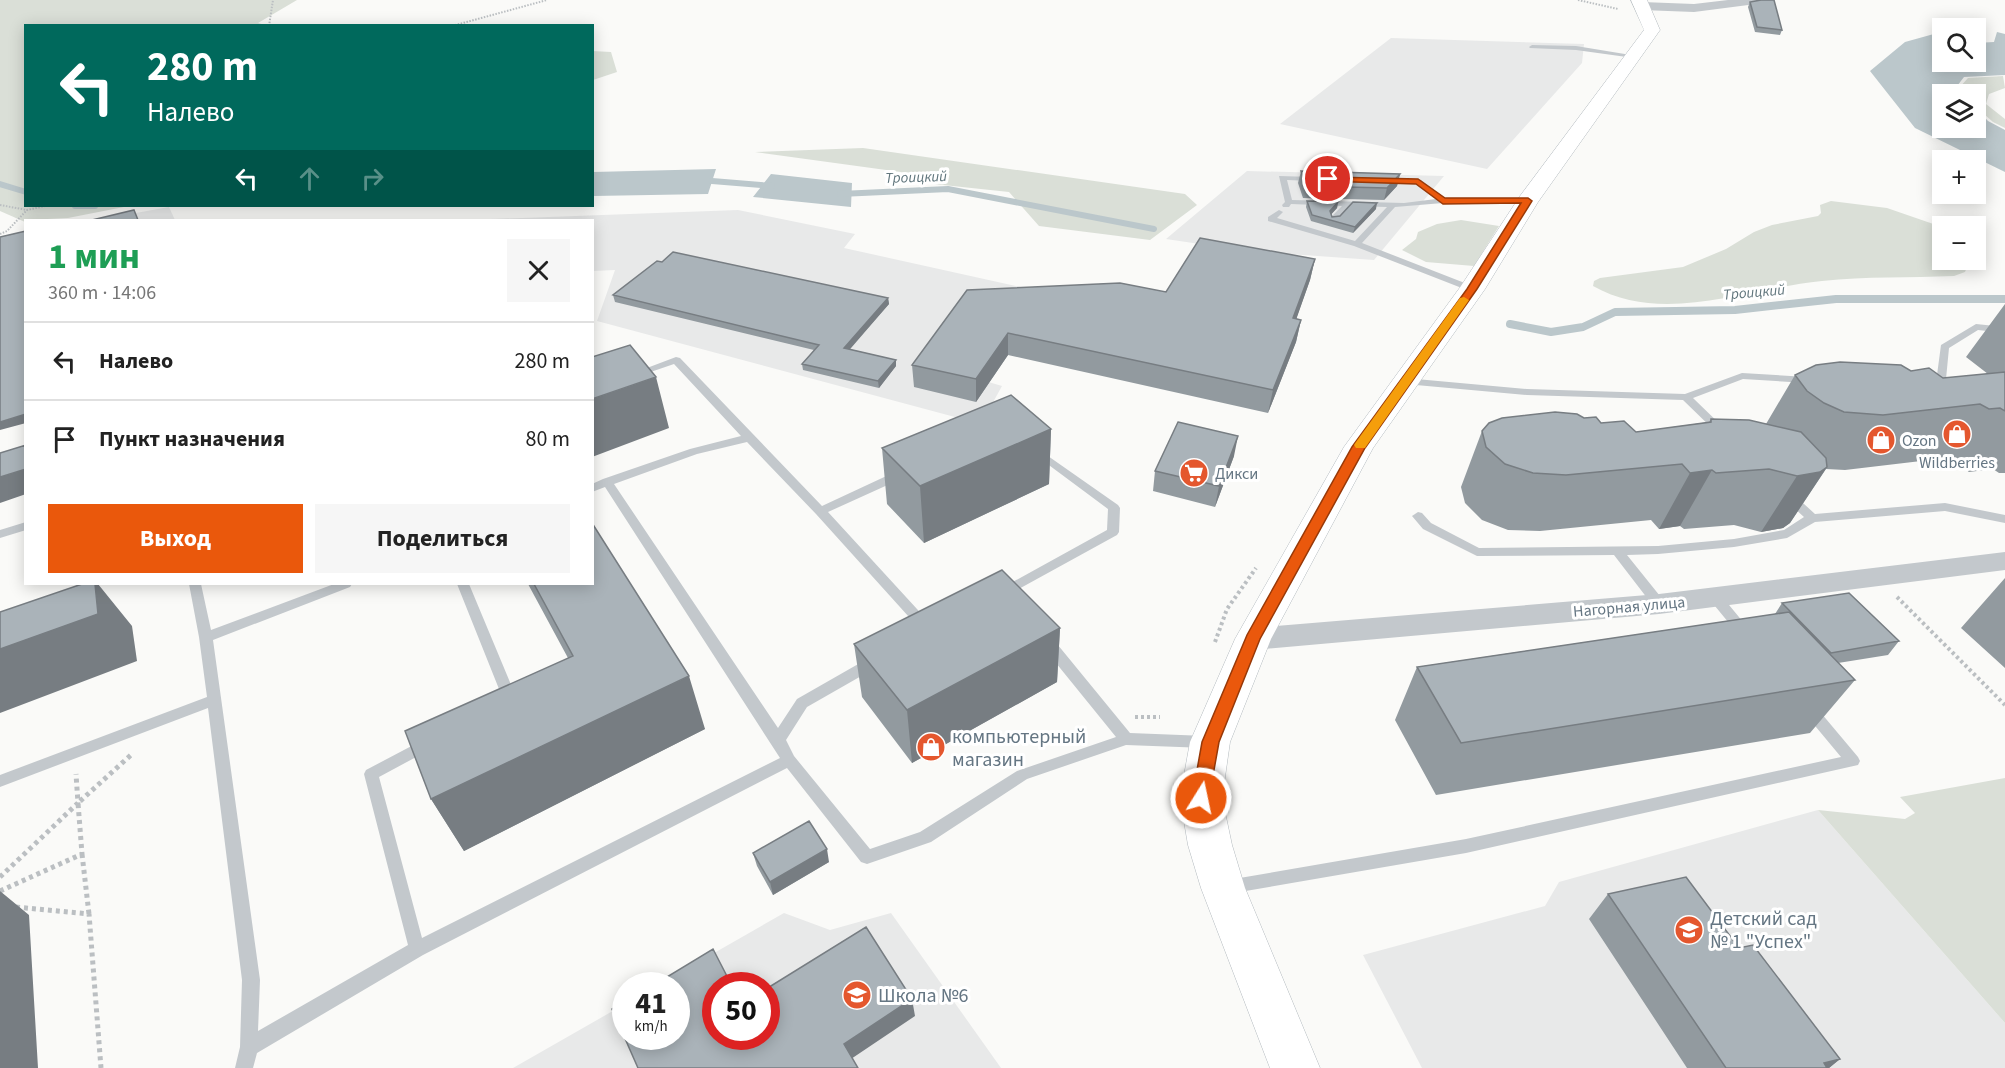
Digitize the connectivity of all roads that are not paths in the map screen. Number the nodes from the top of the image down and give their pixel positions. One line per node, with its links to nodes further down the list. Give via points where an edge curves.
1 (1756, 0): 2 (street, via 1694,8)
2 (1642, 7): 4 (main road, via 1652,30)
3 (1532, 47): 4 (lane)
4 (1634, 56): 8 (main road)
5 (1328, 179): 9 (lane, via 1282,178 1288,204)
6 (1373, 180): 7 (lane, via 1418,182)
7 (1443, 201): 8 (lane); 11 (lane)
8 (1528, 201): 20 (main road)
9 (1317, 203): 10 (lane); 13 (lane)
10 (1348, 204): 11 (lane); 15 (lane)
11 (1393, 205): 19 (lane)
12 (1279, 212): 16 (lane, via 1271,219)
13 (1308, 212)
14 (1301, 218): 16 (lane)
15 (1334, 219)
16 (1294, 226): 18 (lane)
17 (1326, 226): 18 (lane)
18 (1319, 233): 19 (lane)
19 (1357, 244): 20 (lane)
20 (1472, 289): 24 (main road)
21 (2005, 330): 23 (lane, via 1976,327 1944,347 1942,377)
22 (624, 378): 27 (lane, via 676,360)
23 (1920, 380)
24 (1405, 381): 26 (lane, via 1527,392); 51 (main road, via 1359,447)
25 (1820, 381): 26 (lane, via 1742,376)
26 (1686, 397): 28 (lane)
27 (749, 438): 31 (lane, via 694,451); 34 (lane)
28 (1728, 438)
29 (1027, 444): 46 (lane, via 1114,508 1113,532 1010,596)
30 (912, 469): 34 (lane)
31 (607, 482): 33 (lane); 59 (lane)
32 (1778, 486): 36 (lane)
33 (594, 487)
34 (820, 511): 48 (lane)
35 (1418, 516): 40 (lane, via 1427,526 1477,552)
36 (1812, 518): 37 (lane, via 1944,507); 40 (lane, via 1787,534 1690,547)
37 (2005, 519)
38 (24, 527): 39 (lane)
39 (0, 534)
40 (1618, 551): 47 (lane)
41 (2005, 561): 45 (street, Нагорная улица)
42 (195, 585): 50 (lane)
43 (343, 585): 50 (lane)
44 (463, 585): 56 (lane, via 511,701)
45 (1715, 597): 47 (street, Нагорная улица); 52 (lane)
46 (987, 601)
47 (1659, 604): 51 (street, Нагорная улица)
48 (930, 632)
49 (1042, 636): 58 (lane)
50 (206, 637): 55 (lane)
51 (1252, 639): 60 (main road)
52 (1753, 643)
53 (883, 658): 59 (lane, via 802,704)
54 (1799, 697): 63 (lane, via 1853,761 1466,846)
55 (213, 700): 62 (lane); 65 (lane, via 251,980)
56 (501, 706)
57 (441, 737): 64 (lane, via 371,774)
58 (1126, 739): 60 (lane); 61 (lane, via 1022,776 925,837 867,857)
59 (778, 740): 61 (lane)
60 (1210, 742): 63 (main road, via 1201,798)
61 (789, 760): 64 (lane)
62 (0, 781)
63 (1223, 888): 67 (main road)
64 (417, 949): 65 (lane)
65 (249, 1047): 66 (lane)
66 (244, 1068)
67 (1295, 1068)

